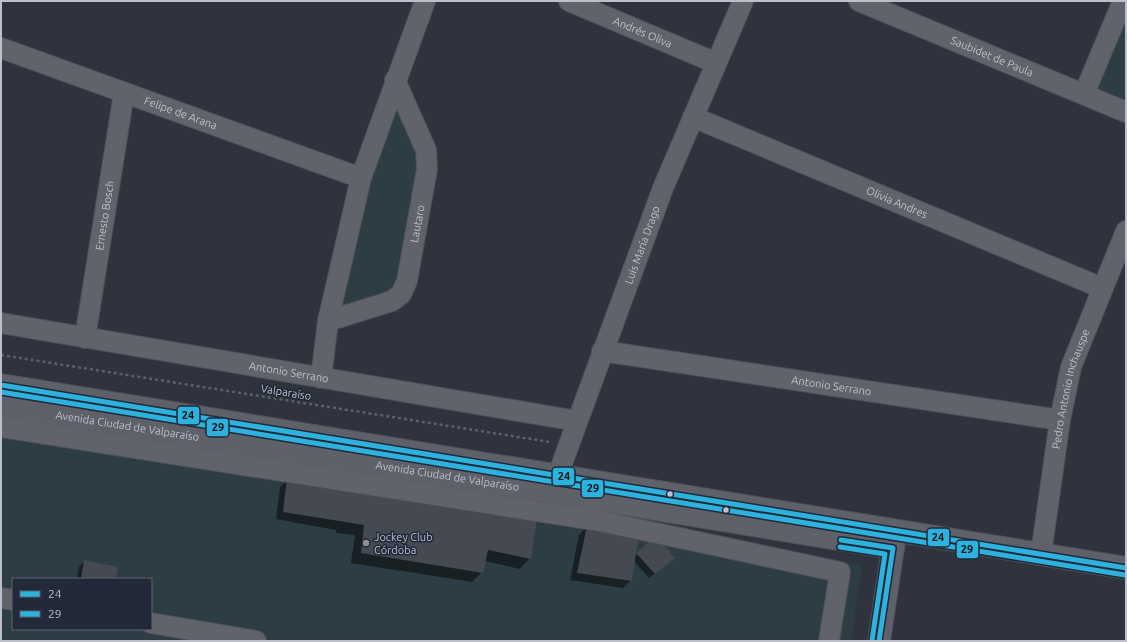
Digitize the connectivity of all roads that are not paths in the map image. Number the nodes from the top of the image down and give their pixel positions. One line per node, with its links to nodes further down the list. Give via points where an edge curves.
1 (425, 1): 8 (street)
2 (569, 1): 7 (street, Andrés Oliva)
3 (743, 1): 7 (street, Luis María Drago)
4 (859, 1): 10 (street, Saubidet de Paula)
5 (1123, 1): 10 (street)
6 (1, 48): 9 (street, Felipe de Arana)
7 (716, 63): 12 (street, Luis María Drago)
8 (395, 80): 13 (street); 16 (street, Lautaro, via 420,134 427,156 427,169 407,281 401,294 392,301)
9 (124, 93): 13 (street, Felipe de Arana); 18 (street, Ernesto Bosch)
10 (1084, 94): 11 (street, Saubidet de Paula)
11 (1126, 112)
12 (693, 118): 15 (street, Olivia Andres); 19 (street, Luis María Drago, via 663,188)
13 (361, 178): 16 (street)
14 (1126, 231): 15 (street, Pedro Antonio Inchauspe)
15 (1102, 288): 23 (street, Pedro Antonio Inchauspe, via 1070,367)
16 (328, 321): 20 (street)
17 (1, 324): 18 (street, Antonio Serrano)
18 (85, 338): 20 (street, Antonio Serrano)
19 (602, 351): 23 (street, Antonio Serrano); 24 (street, Luis María Drago)
20 (321, 378): 24 (street, Antonio Serrano)
21 (1, 385): 26 (main road, Avenida Ciudad de Valparaíso)
22 (1, 406): 26 (main road, Avenida Ciudad de Valparaíso)
23 (1060, 420): 28 (street, Pedro Antonio Inchauspe)
24 (577, 421): 26 (street, Luis María Drago)
25 (1, 427): 34 (street, via 600,521 840,572)
26 (554, 484): 27 (main road, Avenida Ciudad de Valparaíso)
27 (894, 539): 28 (main road, Avenida Ciudad de Valparaíso); 35 (main road)
28 (1041, 554): 29 (main road, Avenida Ciudad de Valparaíso)
29 (1126, 568)
30 (1, 598): 31 (street)
31 (12, 600)
32 (152, 623): 33 (street)
33 (256, 641)
34 (829, 641)
35 (879, 641)

